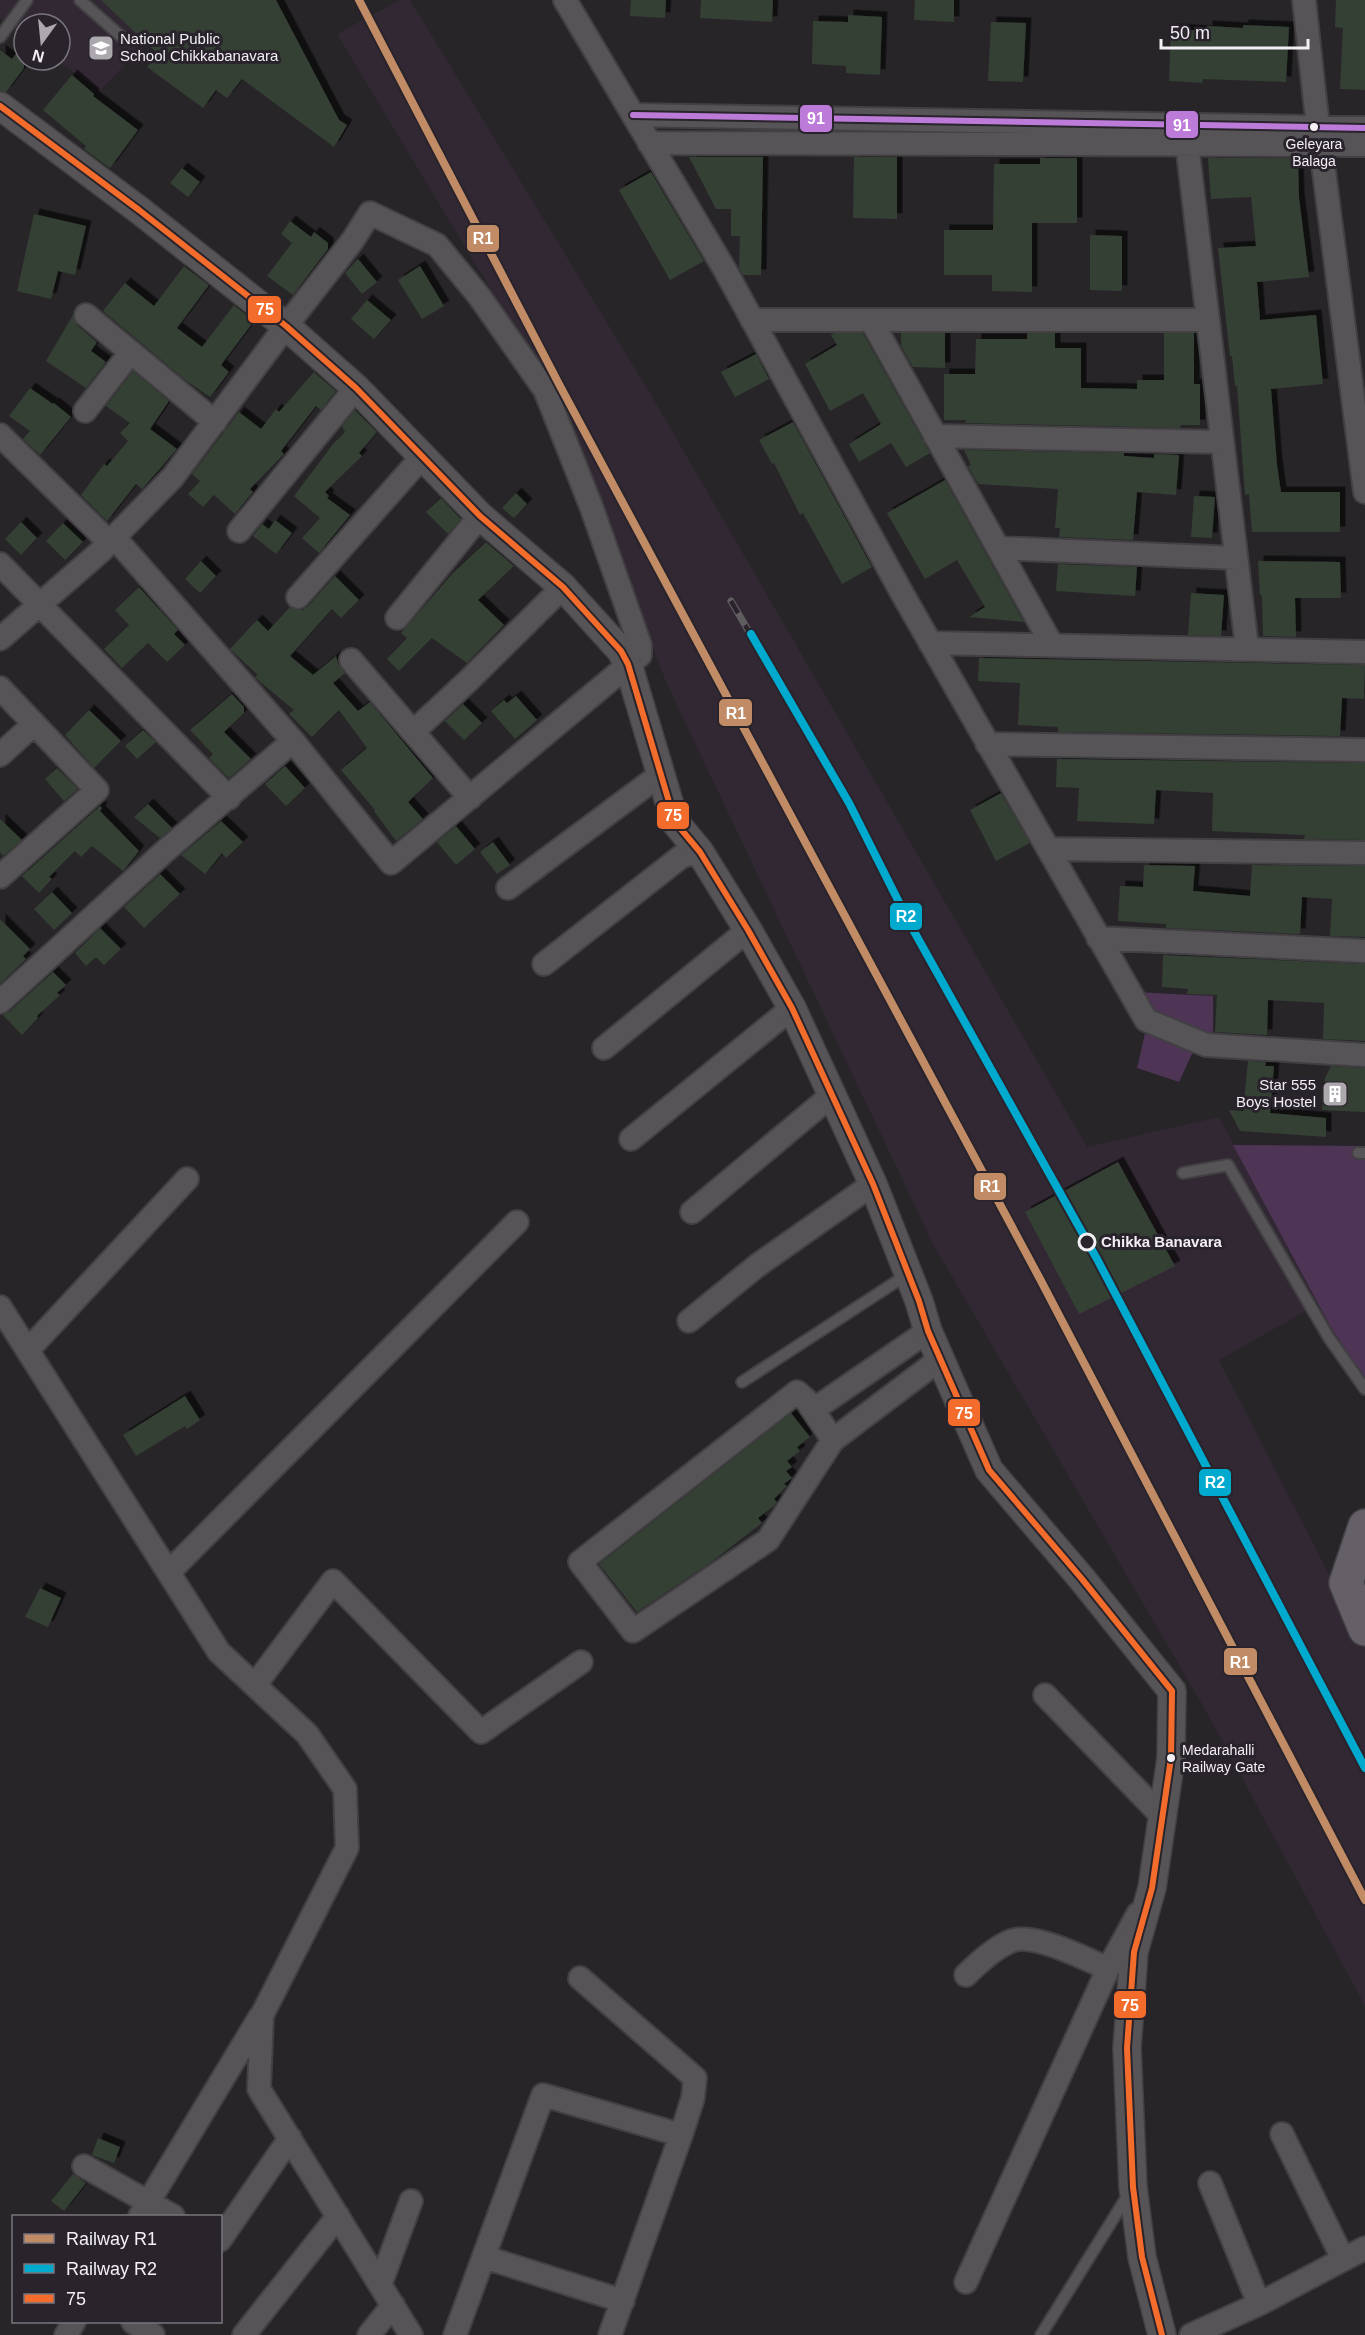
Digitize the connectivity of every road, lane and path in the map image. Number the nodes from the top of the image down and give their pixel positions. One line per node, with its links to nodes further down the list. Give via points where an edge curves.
1 (27, 0): 5 (lane)
2 (80, 0): 6 (lane)
3 (565, 0): 8 (street)
4 (1304, 0): 10 (street)
5 (0, 37)
6 (124, 39)
7 (0, 106): 18 (street)
8 (633, 115): 10 (street); 11 (street)
9 (1365, 129): 10 (street)
10 (1320, 137): 12 (street); 13 (street); 19 (street)
11 (649, 143): 12 (street); 15 (street)
12 (1187, 144): 17 (street)
13 (1365, 145)
14 (86, 315): 20 (street)
15 (752, 320): 16 (street); 40 (street)
16 (871, 320): 17 (street); 25 (street)
17 (1206, 320): 26 (street)
18 (286, 326): 21 (street); 23 (street); 45 (street, via 370,213 437,245 479,296 545,390 640,645 640,655)
19 (1354, 327): 28 (street)
20 (130, 352): 22 (street); 23 (street)
21 (356, 388): 27 (street); 30 (street)
22 (85, 411)
23 (215, 423): 31 (street, via 173,477)
24 (0, 435): 31 (street)
25 (935, 436): 26 (street); 32 (street)
26 (1221, 442): 33 (street)
27 (422, 457): 29 (street); 36 (street)
28 (1365, 492)
29 (480, 516): 35 (street); 38 (street)
30 (239, 531)
31 (112, 540): 37 (street); 49 (street)
32 (998, 549): 33 (street); 41 (street)
33 (1236, 558): 42 (street)
34 (0, 564): 37 (street)
35 (563, 587): 45 (street, via 621,651); 48 (street)
36 (298, 597)
37 (39, 604): 39 (street); 54 (street)
38 (397, 618)
39 (0, 639)
40 (930, 643): 41 (street); 50 (street)
41 (1052, 645): 42 (street)
42 (1247, 648): 43 (street)
43 (1365, 652)
44 (351, 660): 48 (street)
45 (628, 664): 53 (street); 55 (street)
46 (0, 688): 47 (street)
47 (34, 724): 52 (street); 59 (street, via 97,790)
48 (413, 732): 55 (street)
49 (293, 741): 54 (street); 55 (street, via 391,863)
50 (987, 744): 51 (street); 56 (street)
51 (1365, 750)
52 (0, 755)
53 (661, 774): 57 (street, via 675,822); 60 (street)
54 (229, 798): 65 (street)
55 (470, 798)
56 (1048, 849): 58 (street); 62 (street)
57 (700, 852): 61 (street); 64 (street, via 682,856)
58 (1365, 853)
59 (0, 877)
60 (507, 888)
61 (748, 930): 66 (street); 67 (street)
62 (1098, 938): 63 (street); 68 (street, via 1146,1020 1206,1045)
63 (1365, 951)
64 (544, 964)
65 (0, 1002)
66 (792, 1008): 69 (street); 70 (street)
67 (604, 1048)
68 (1365, 1055)
69 (832, 1095): 73 (street); 74 (street)
70 (631, 1139)
71 (1183, 1173): 83 (lane, via 1228,1165 1329,1338)
72 (187, 1179): 80 (street)
73 (873, 1184): 76 (street); 78 (street, via 758,1265)
74 (692, 1212)
75 (517, 1222): 87 (street)
76 (909, 1274): 79 (street); 82 (lane)
77 (0, 1307): 80 (street)
78 (689, 1321)
79 (928, 1331): 81 (street); 84 (street)
80 (28, 1350): 87 (street)
81 (939, 1360): 85 (street); 92 (street, via 989,1470 1172,1691 1171,1758)
82 (742, 1382)
83 (1365, 1389)
84 (813, 1410): 85 (street); 85 (street, via 797,1392 790,1396 580,1562 633,1631 768,1540)
85 (833, 1440)
86 (1364, 1537): 88 (main road, via 1346,1583)
87 (169, 1572): 90 (street, via 219,1652)
88 (1365, 1629)
89 (581, 1662): 90 (street, via 481,1732 333,1581)
90 (255, 1685): 97 (street, via 307,1734 345,1789 346,1848)
91 (1045, 1695): 92 (street)
92 (1162, 1816): 93 (street)
93 (1152, 1888): 94 (street); 103 (street, via 1134,1952 1127,2048)
94 (1108, 1969): 95 (street, via 1037,1941 1012,1940 982,1959); 112 (street)
95 (966, 1975)
96 (580, 1978): 99 (street, via 695,2078)
97 (262, 2014): 100 (street, via 259,2089); 105 (street)
98 (1282, 2134): 111 (street)
99 (681, 2135): 110 (street, via 543,2094); 114 (street)
100 (290, 2138): 107 (street); 108 (street)
101 (84, 2166): 105 (street)
102 (1210, 2183): 115 (street)
103 (1133, 2187): 124 (lane); 125 (street, via 1142,2257)
104 (411, 2201): 113 (street)
105 (145, 2210): 106 (street)
106 (164, 2215)
107 (338, 2216): 113 (street); 119 (street)
108 (222, 2237)
109 (1365, 2248): 111 (street)
110 (484, 2257): 114 (street); 122 (street)
111 (1343, 2259): 115 (street)
112 (966, 2282)
113 (380, 2285): 116 (street)
114 (623, 2301): 123 (street)
115 (1259, 2304): 126 (street)
116 (393, 2305): 120 (street); 121 (street)
117 (135, 2323): 118 (street)
118 (153, 2335)
119 (244, 2335)
120 (369, 2335)
121 (411, 2335)
122 (455, 2335)
123 (610, 2335)
124 (1041, 2335)
125 (1162, 2335)
126 (1191, 2335)

